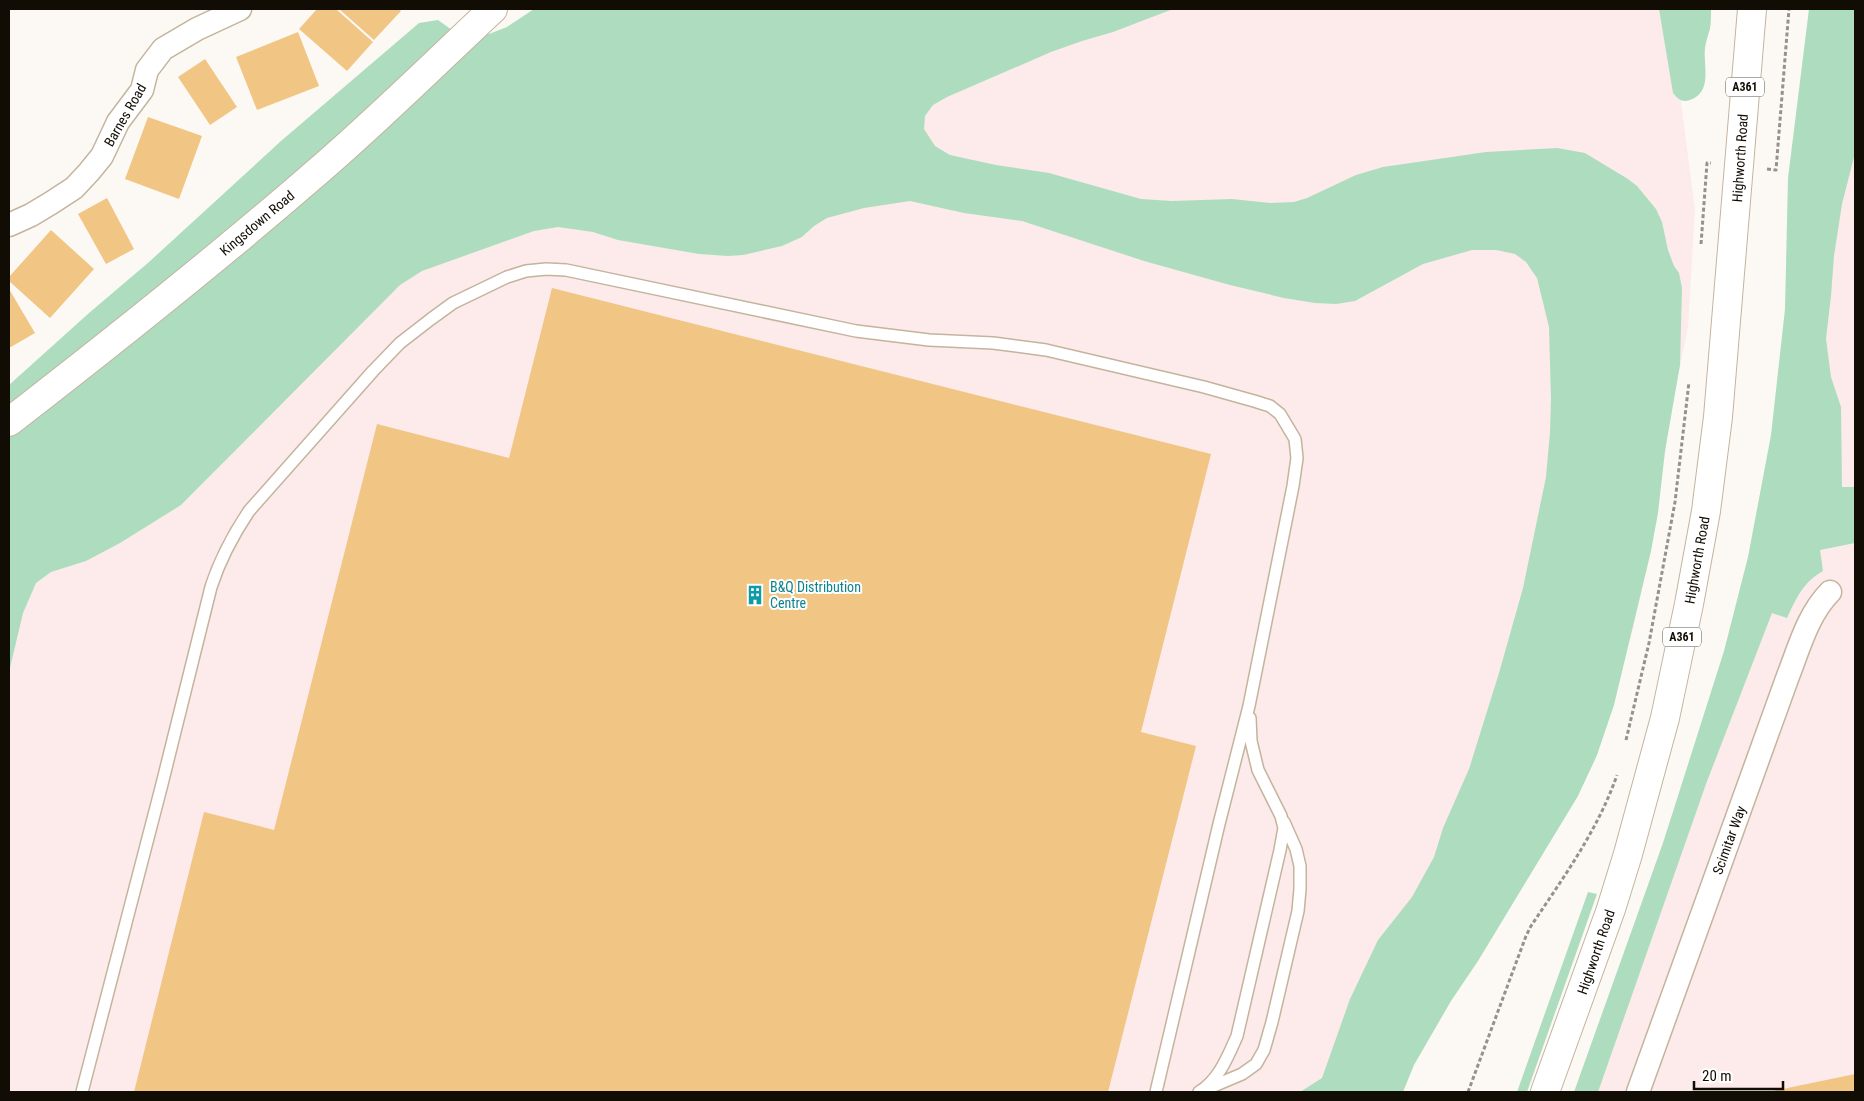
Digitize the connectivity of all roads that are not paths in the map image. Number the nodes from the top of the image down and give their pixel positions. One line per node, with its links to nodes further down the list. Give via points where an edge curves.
1 (240, 9): 4 (street, Barnes Road, via 163,49 147,70 142,90 118,122 102,156 89,172 74,188 52,203)
2 (1752, 9): 12 (main road, Highworth Road / A361, via 1718,417 1706,511 1665,718 1628,854)
3 (488, 10): 5 (main road, Kingsdown Road, via 369,126 309,179 154,308)
4 (9, 225)
5 (9, 422)
6 (1830, 592): 13 (street, Scimitar Way, via 1813,614 1788,676)
7 (1249, 706): 8 (lane, via 1251,740 1258,770); 10 (lane, via 1297,458 1295,439 1280,414 1270,406 1046,350 856,332 566,270 546,269 507,278 453,303 400,344 249,511 225,549 211,587); 11 (lane)
8 (1281, 816): 9 (lane, via 1284,828 1280,850 1237,1036 1216,1077); 9 (lane, via 1296,849 1300,889 1298,911 1264,1050 1256,1064 1242,1074)
9 (1201, 1091)
10 (82, 1092)
11 (1156, 1092)
12 (1545, 1092)
13 (1638, 1092)

